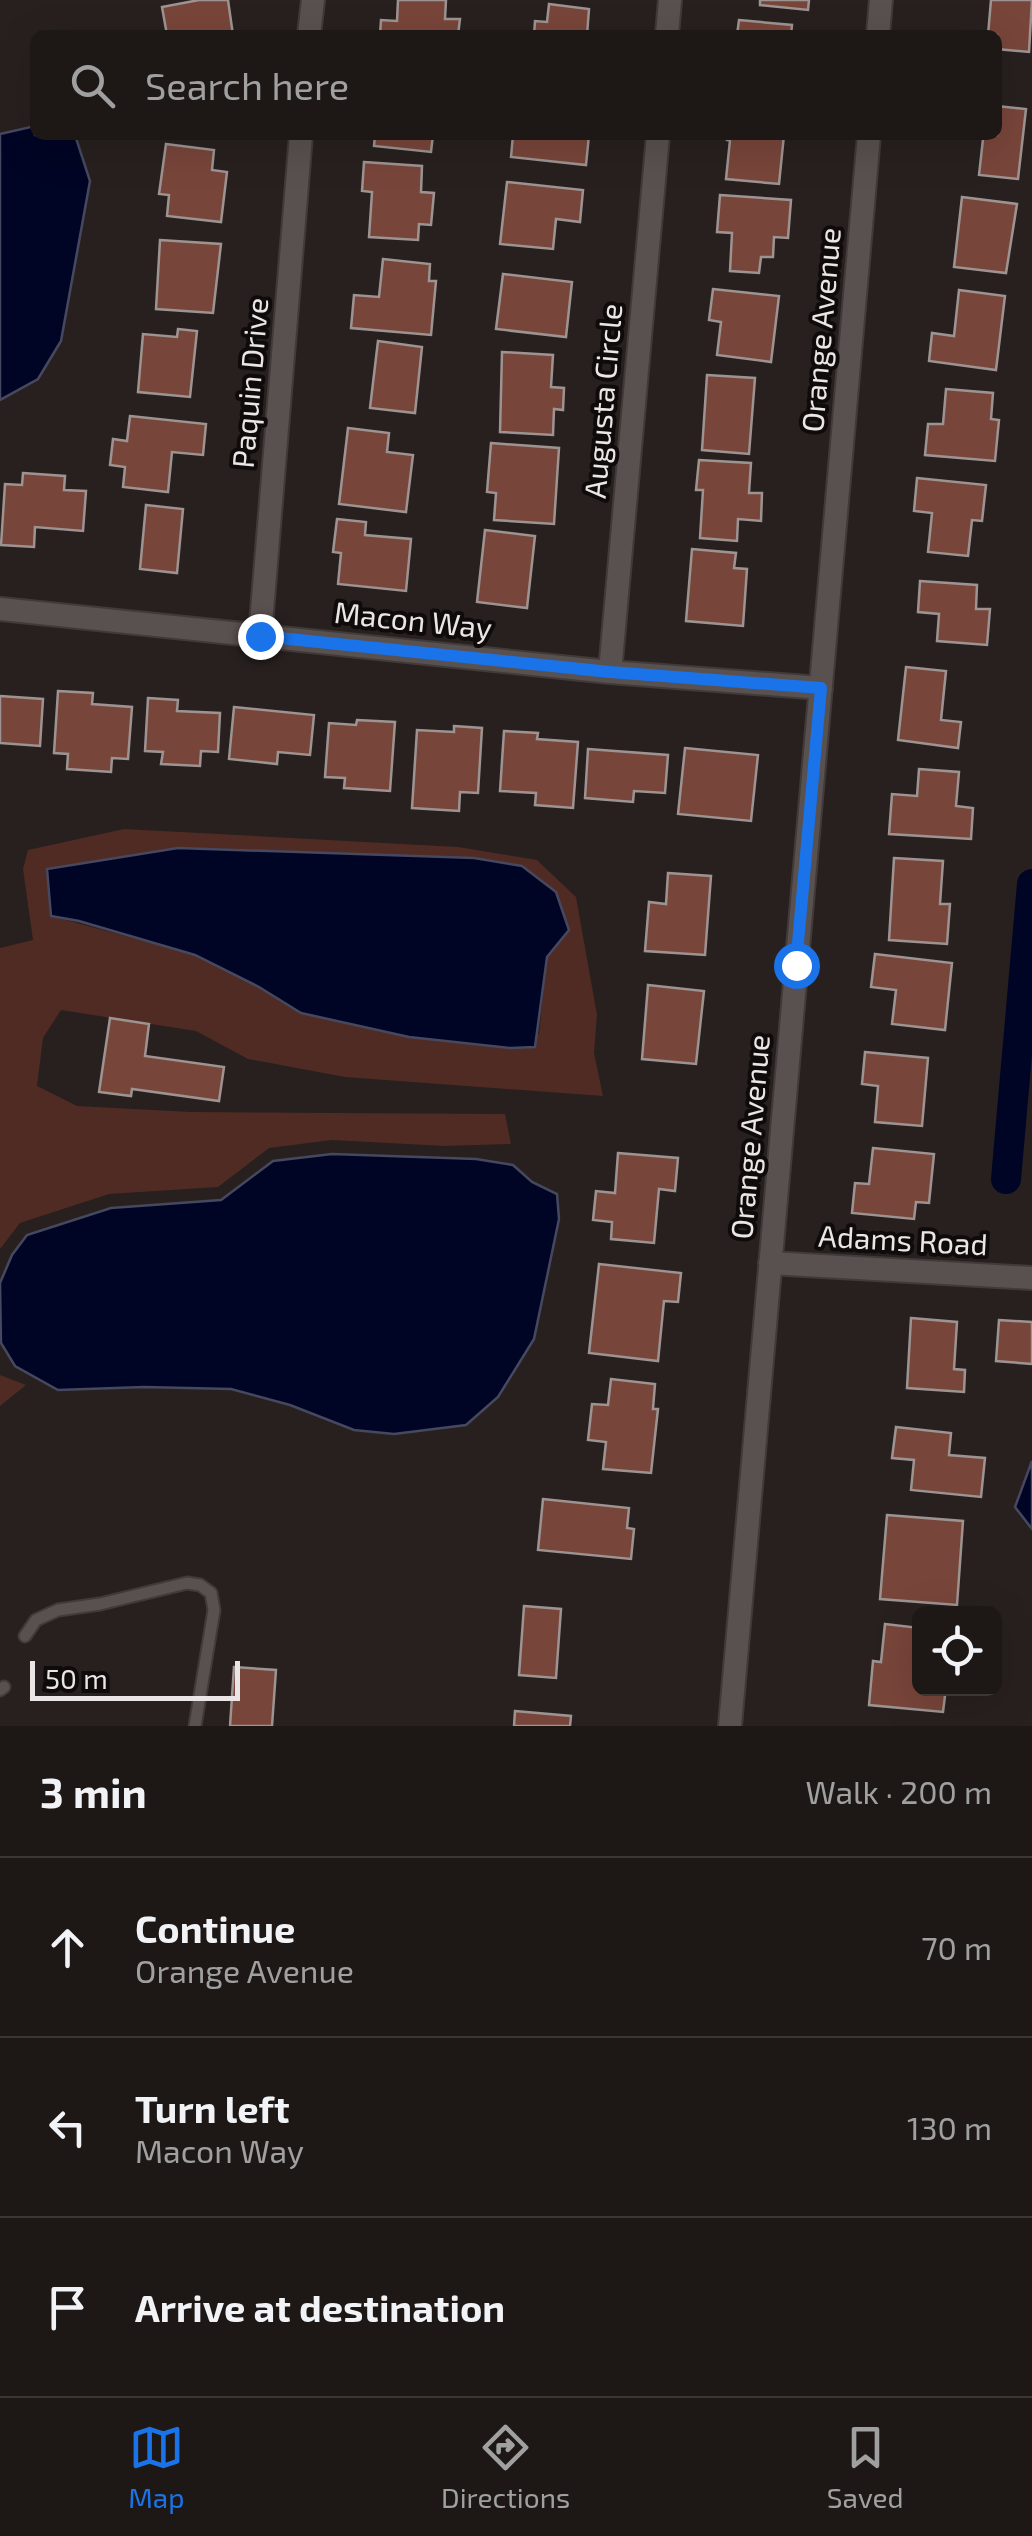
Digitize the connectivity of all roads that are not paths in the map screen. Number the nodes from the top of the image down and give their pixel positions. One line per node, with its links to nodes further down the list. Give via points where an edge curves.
1 (670, 0): 3 (street)
2 (881, 0): 4 (street)
3 (667, 30)
4 (878, 30)
5 (301, 140): 9 (street, Paquin Drive)
6 (658, 140): 10 (street, Augusta Circle)
7 (870, 140): 11 (street, Orange Avenue)
8 (0, 609): 9 (street, Macon Way)
9 (260, 636): 10 (street, Macon Way)
10 (610, 672): 11 (street, Macon Way)
11 (821, 688): 12 (street, Orange Avenue)
12 (770, 1264): 13 (street, Adams Road); 16 (street, Orange Avenue)
13 (1032, 1278)
14 (25, 1636): 15 (lane, via 36,1620 58,1610 200,1584 211,1592 214,1610)
15 (195, 1726)
16 (730, 1726)

